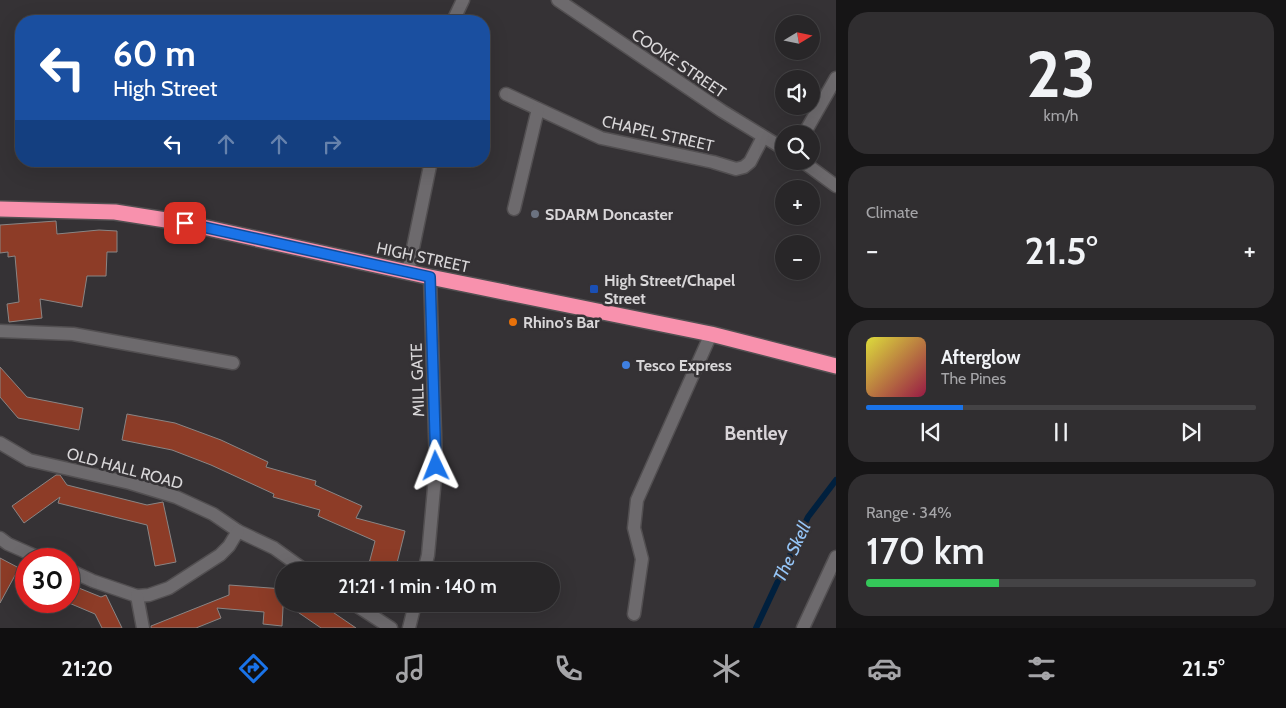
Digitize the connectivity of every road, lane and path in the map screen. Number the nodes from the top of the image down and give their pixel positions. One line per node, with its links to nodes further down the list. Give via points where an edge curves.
1 (463, 0): 3 (street)
2 (558, 0): 8 (street, COOKE STREET)
3 (456, 15)
4 (836, 78): 7 (street)
5 (506, 94): 6 (street, CHAPEL STREET)
6 (538, 109): 8 (street, CHAPEL STREET, via 601,138 736,169 750,162); 14 (street)
7 (809, 125)
8 (763, 137): 9 (street, COOKE STREET)
9 (775, 144)
10 (430, 167): 15 (street)
11 (814, 170): 12 (street)
12 (836, 186)
13 (0, 209): 15 (highway, HIGH STREET, via 116,212 142,216)
14 (514, 209)
15 (408, 272): 16 (highway, HIGH STREET)
16 (430, 277): 18 (highway, HIGH STREET); 27 (street, MILL GATE, via 436,466)
17 (0, 331): 19 (street, via 73,334)
18 (711, 334): 20 (highway, HIGH STREET); 32 (street, via 637,500 634,528 642,559)
19 (233, 364)
20 (836, 366)
21 (0, 443): 22 (street, OLD HALL ROAD, via 30,460 130,483 176,498 214,514)
22 (238, 531): 26 (street, OLD HALL ROAD, via 274,548); 29 (street, via 220,555 169,588)
23 (0, 538): 24 (street)
24 (17, 548)
25 (836, 557): 36 (street)
26 (293, 562)
27 (426, 562)
28 (80, 575): 29 (street)
29 (137, 596): 33 (street)
30 (366, 612): 34 (street)
31 (414, 612): 35 (street)
32 (634, 614)
33 (143, 628)
34 (391, 628)
35 (409, 628)
36 (803, 628)

